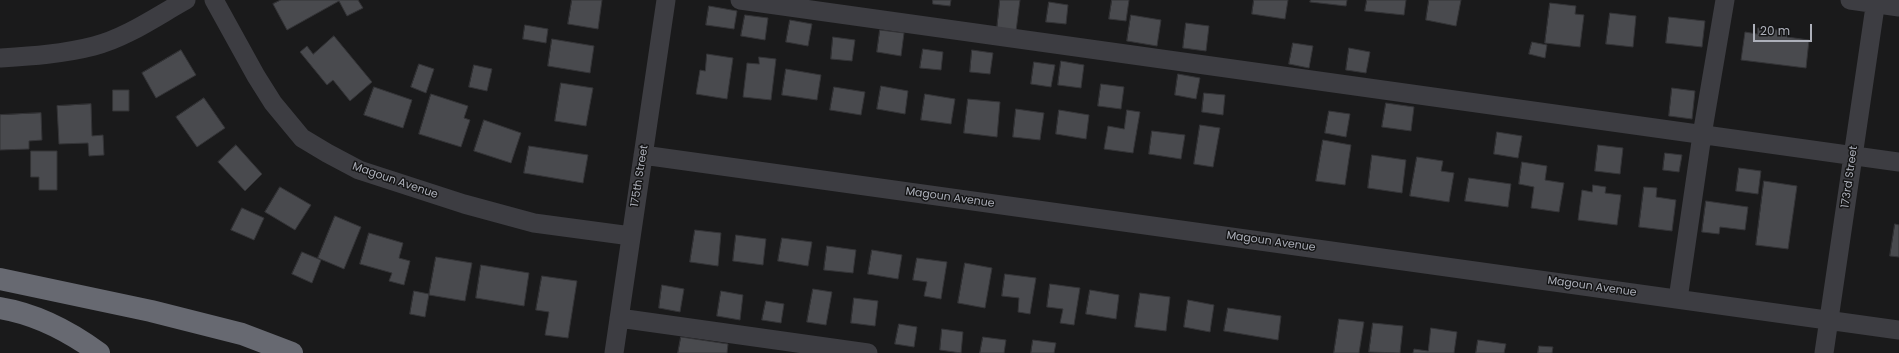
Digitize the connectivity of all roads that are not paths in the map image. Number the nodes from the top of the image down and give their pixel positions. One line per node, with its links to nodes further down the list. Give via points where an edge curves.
1 (186, 0): 9 (street, via 128,32 95,46 42,56)
2 (214, 0): 14 (street, Magoun Avenue, via 273,103 302,138 327,153 359,170 464,204 534,223)
3 (666, 0): 11 (street, 175th Street)
4 (740, 0): 10 (street)
5 (1725, 0): 10 (street)
6 (1850, 0): 7 (street)
7 (1875, 2): 8 (street); 12 (street, 173rd Street)
8 (1899, 7)
9 (0, 58)
10 (1702, 135): 12 (street); 16 (street)
11 (644, 155): 14 (street, 175th Street); 16 (street, Magoun Avenue)
12 (1853, 156): 13 (street); 19 (street, 173rd Street)
13 (1899, 162)
14 (631, 236): 18 (street, 175th Street)
15 (0, 279): 22 (highway, via 242,334)
16 (1678, 299): 19 (street, Magoun Avenue)
17 (0, 308): 21 (highway, via 32,315 84,342)
18 (619, 318): 23 (street, 175th Street); 24 (street)
19 (1829, 320): 20 (street, Magoun Avenue); 25 (street, 173rd Street)
20 (1899, 330)
21 (99, 353)
22 (292, 353)
23 (614, 353)
24 (868, 353)
25 (1824, 353)

